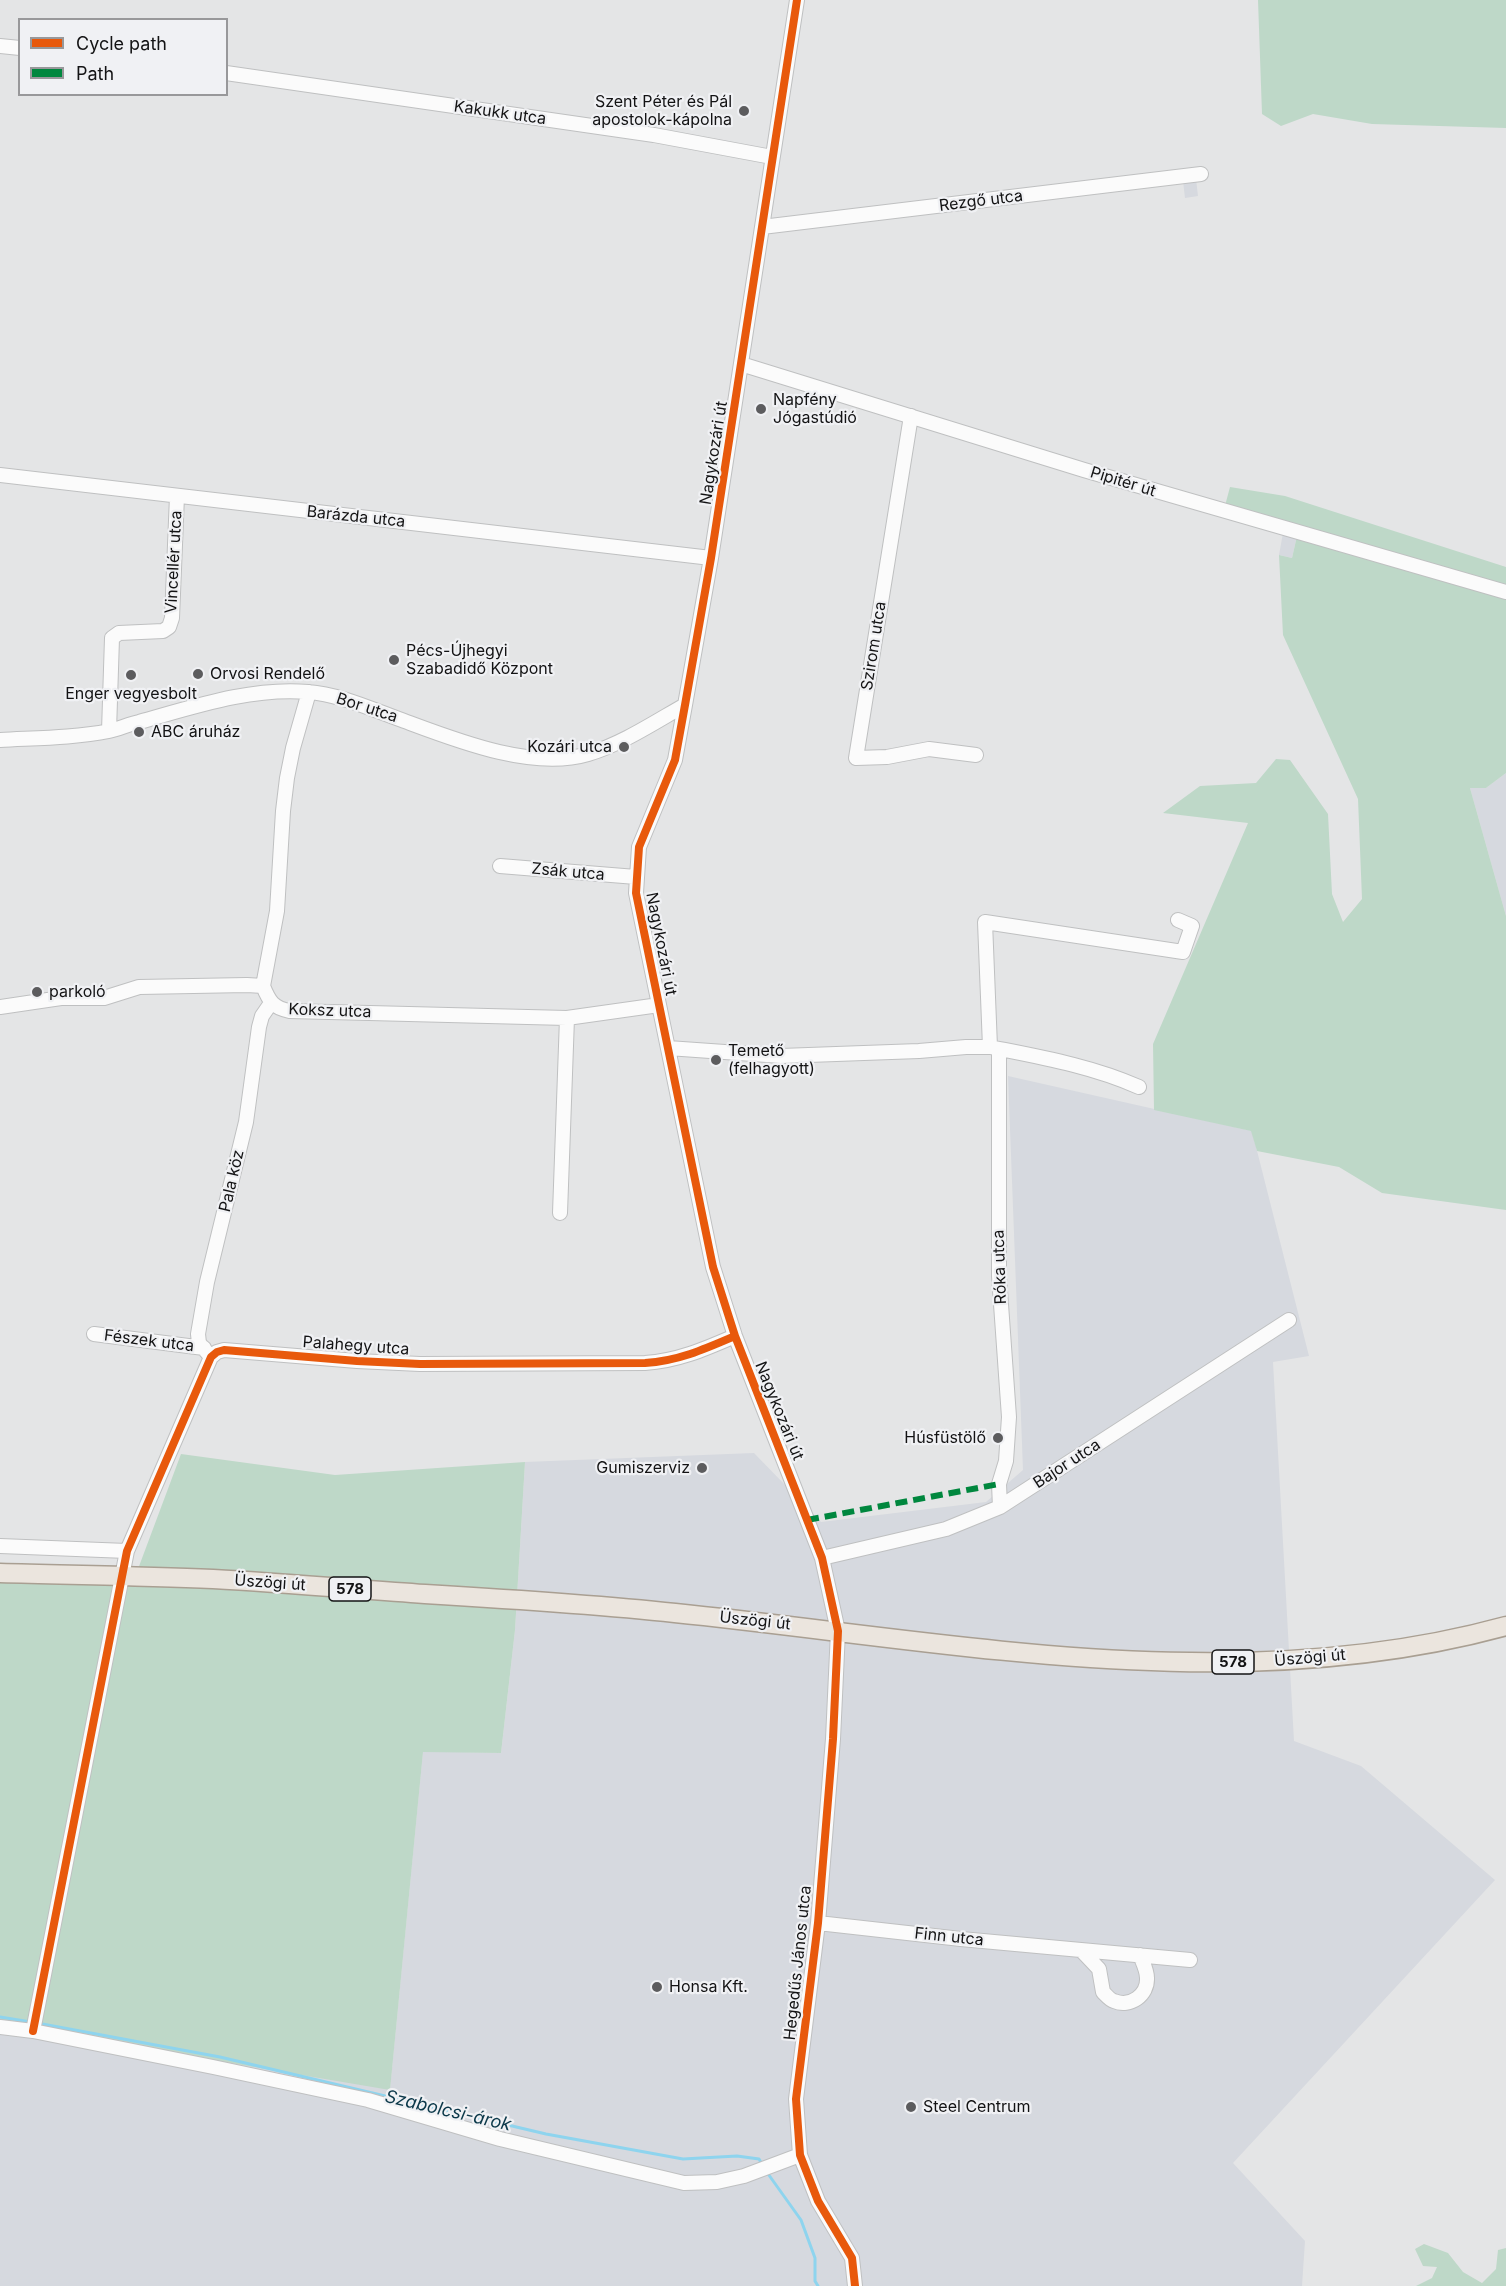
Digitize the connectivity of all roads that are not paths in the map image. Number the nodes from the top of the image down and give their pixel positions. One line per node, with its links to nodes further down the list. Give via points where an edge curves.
1 (797, 0): 5 (street, Nagykozári út)
2 (0, 46): 3 (street)
3 (18, 48)
4 (228, 73): 5 (street, Kakukk utca, via 643,134)
5 (772, 157): 7 (street, Nagykozári út)
6 (1201, 174): 7 (street, Rezgő utca)
7 (762, 227): 8 (street, Nagykozári út)
8 (741, 364): 9 (street, Pipitér út); 12 (street, Nagykozári út)
9 (911, 416): 13 (street, Pipitér út); 18 (street, Szirom utca, via 856,758 928,749)
10 (0, 475): 11 (street, Barázda utca)
11 (177, 496): 12 (street, Barázda utca); 16 (street, Vincellér utca, via 172,618 169,627 152,633 119,633 112,638)
12 (711, 558): 15 (street, Nagykozári út)
13 (1506, 592)
14 (309, 692): 15 (street, Bor utca, via 496,752 550,758 588,754); 16 (street, Bor utca, via 266,693 226,700); 22 (street, via 287,778 277,911)
15 (685, 705): 20 (street, Nagykozári út, via 675,760 639,847)
16 (109, 731): 17 (street, Bor utca)
17 (0, 740)
18 (976, 754)
19 (500, 866): 20 (street, Zsák utca)
20 (636, 877): 24 (street, Nagykozári út)
21 (1178, 920): 28 (street, Róka utca, via 1192,926 1183,952 985,921)
22 (263, 986): 23 (street, Koksz utca); 25 (street, via 139,987 104,998 61,998)
23 (271, 1003): 26 (street, Koksz utca, via 290,1011); 34 (street, Pala köz, via 259,1027 246,1122 207,1282 198,1334)
24 (659, 1005): 26 (street, Koksz utca); 27 (street, Nagykozári út)
25 (0, 1007)
26 (567, 1018): 30 (street)
27 (668, 1048): 28 (street, via 781,1056); 33 (street, Nagykozári út, via 713,1267)
28 (995, 1048): 29 (street, via 1116,1077); 35 (street, Róka utca, via 999,1276 1009,1417 1006,1461 999,1484)
29 (1139, 1087)
30 (560, 1213)
31 (1289, 1320): 35 (street, Bajor utca)
32 (94, 1334): 34 (street, Fészek utca)
33 (735, 1336): 34 (street, Palahegy utca, via 691,1355 645,1363 420,1364 224,1350); 38 (street, Nagykozári út)
34 (207, 1353): 37 (street)
35 (1000, 1507): 38 (street, Bajor utca, via 946,1529)
36 (0, 1546): 37 (street)
37 (127, 1551): 40 (street)
38 (822, 1558): 42 (street, Nagykozári út)
39 (0, 1574): 40 (main road, Üszögi út / 578)
40 (122, 1576): 42 (main road, Üszögi út / 578, via 607,1606); 47 (street)
41 (1506, 1626): 42 (main road, Üszögi út / 578, via 1377,1651 1305,1659 1199,1663 1097,1659)
42 (838, 1631): 43 (street, Hegedűs János utca)
43 (818, 1923): 44 (street, Finn utca); 49 (street, Hegedűs János utca, via 796,2099)
44 (1081, 1950): 45 (street, Finn utca); 45 (street, via 1099,1969 1103,1992 1115,2002 1131,2002 1147,1987 1148,1977)
45 (1140, 1955): 46 (street, Finn utca)
46 (1190, 1960)
47 (34, 2026): 48 (street); 49 (street, via 368,2100 500,2139 684,2183 717,2182)
48 (0, 2027)
49 (800, 2155): 50 (street, Hegedűs János utca, via 818,2201 852,2258)
50 (855, 2286)

